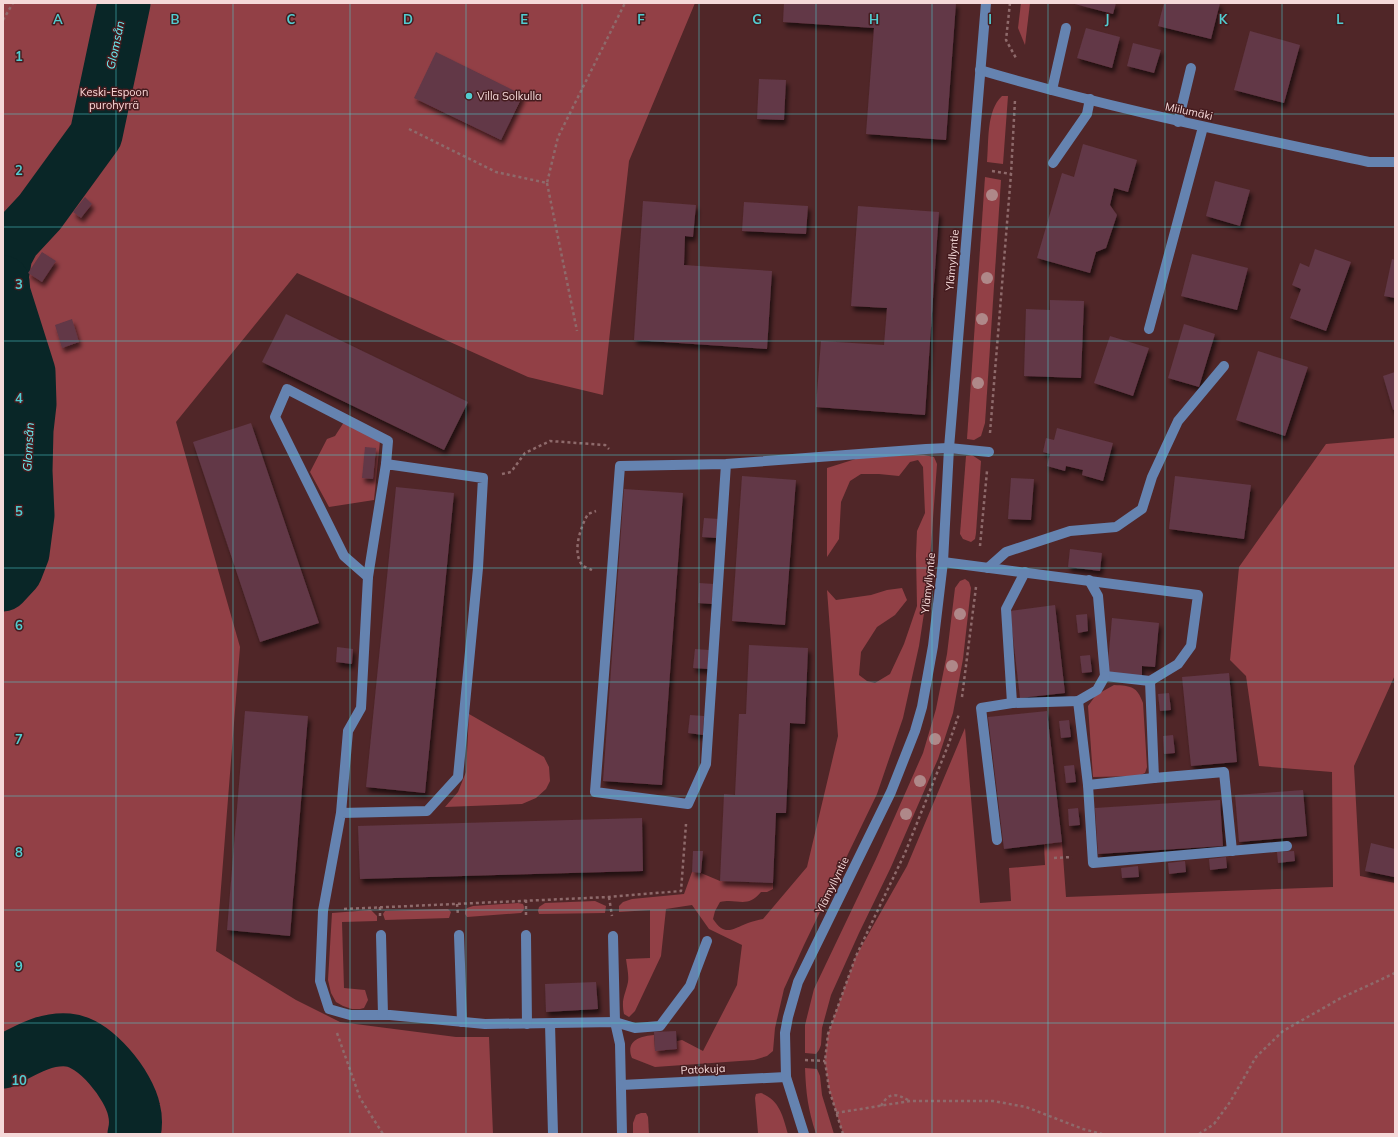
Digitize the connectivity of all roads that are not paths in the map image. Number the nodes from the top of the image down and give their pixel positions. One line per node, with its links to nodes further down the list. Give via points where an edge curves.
1 (986, 3): 4 (street, Ylämyllyntie)
2 (1066, 28): 5 (street)
3 (1191, 68): 7 (street)
4 (980, 70): 5 (street, Miilumäki); 13 (street, Ylämyllyntie)
5 (1052, 90): 6 (street, Miilumäki)
6 (1090, 99): 7 (street, Miilumäki); 10 (street, via 1087,114)
7 (1178, 122): 8 (street, Miilumäki)
8 (1203, 126): 9 (street, Miilumäki, via 1369,162); 11 (street)
9 (1395, 162)
10 (1053, 163)
11 (1149, 329)
12 (1224, 366): 18 (street, via 1178,421 1152,478 1142,509 1116,527 1070,531 1006,552)
13 (949, 448): 14 (street); 16 (street); 17 (street, Ylämyllyntie)
14 (989, 452)
15 (386, 464): 20 (street); 20 (street, via 388,441 287,389 275,417 344,556); 28 (street, via 483,478 478,568 458,777 427,811)
16 (726, 464): 16 (street, via 620,466 595,792 688,804 706,764)
17 (943, 562): 18 (street); 42 (street, Ylämyllyntie, via 933,646 922,707 891,792 794,993 785,1033)
18 (988, 568): 19 (street)
19 (1025, 572): 21 (street); 25 (street, via 1006,609)
20 (368, 577): 28 (street, via 361,708 348,731)
21 (1089, 580): 22 (street, via 1098,596); 23 (street, via 1198,595 1191,646 1178,664)
22 (1105, 676): 23 (street); 24 (street, via 1097,690)
23 (1150, 681): 26 (street)
24 (1078, 701): 25 (street); 27 (street)
25 (1012, 703): 29 (street, via 981,708)
26 (1154, 778): 27 (street); 31 (street, via 1224,772)
27 (1088, 785): 31 (street, via 1093,863)
28 (341, 813): 37 (street, via 323,911 320,981 329,1009 350,1015)
29 (997, 840)
30 (1287, 846): 31 (street)
31 (1232, 851)
32 (381, 935): 37 (street)
33 (459, 935): 38 (street)
34 (526, 935): 40 (street)
35 (613, 936): 39 (street)
36 (707, 941): 39 (street, via 690,986 660,1026 635,1028)
37 (383, 1015): 38 (street)
38 (462, 1022): 40 (street)
39 (615, 1022): 41 (street); 43 (street, via 620,1044)
40 (527, 1024): 41 (street)
41 (550, 1024): 44 (street)
42 (786, 1078): 43 (street, Patokuja); 46 (street, Ylämyllyntie)
43 (621, 1085): 45 (street)
44 (553, 1134)
45 (622, 1134)
46 (804, 1134)

